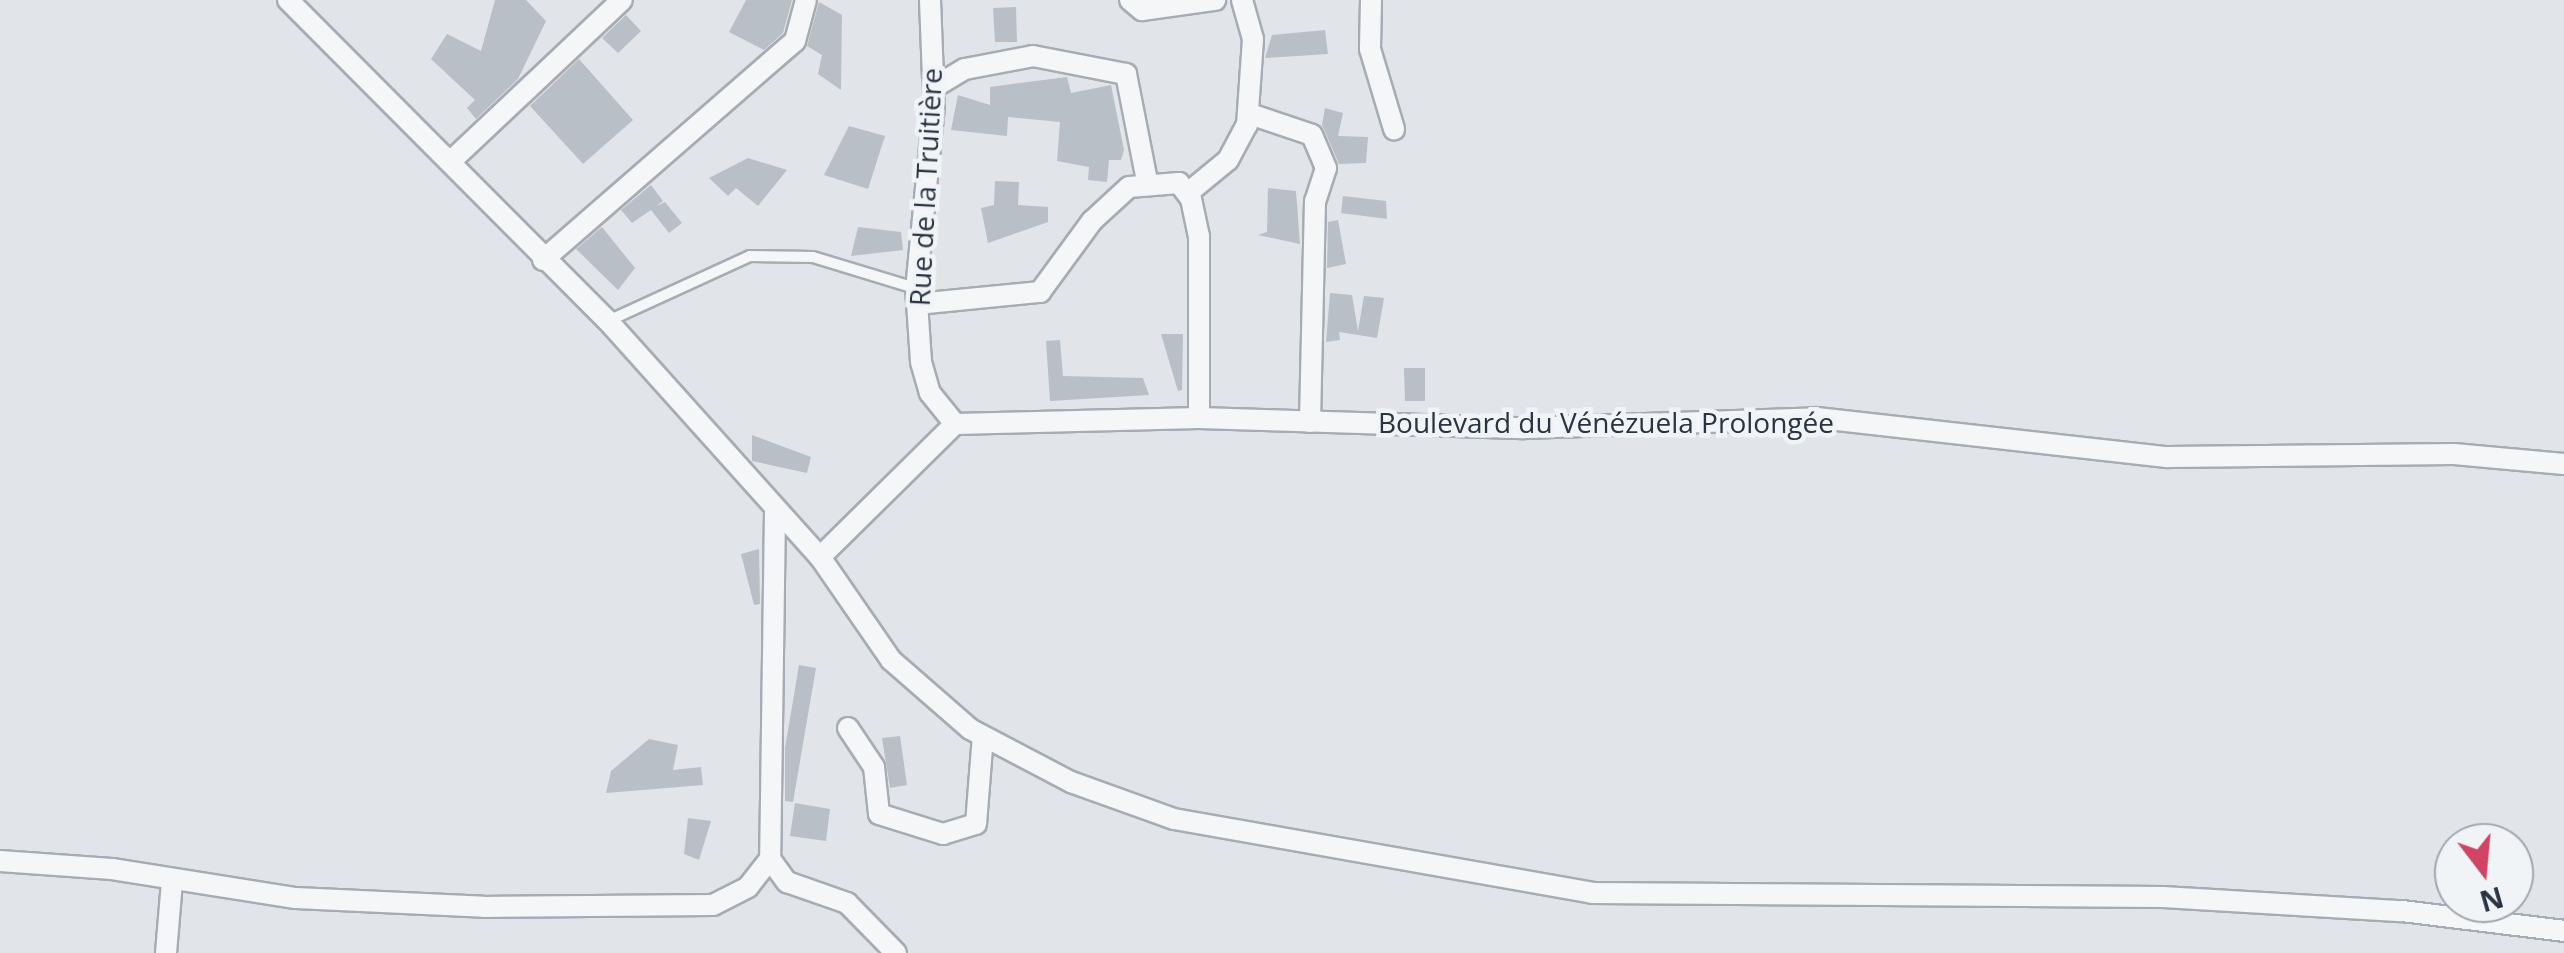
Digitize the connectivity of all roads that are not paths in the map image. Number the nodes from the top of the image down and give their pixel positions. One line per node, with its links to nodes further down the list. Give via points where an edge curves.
1 (288, 0): 12 (street)
2 (622, 0): 12 (street)
3 (806, 0): 15 (street, via 795,41 783,53)
4 (930, 0): 9 (street, Rue de la Truitière)
5 (1130, 0): 6 (street, via 1142,10)
6 (1215, 0)
7 (1242, 0): 10 (street, via 1253,39)
8 (1371, 0): 11 (street, via 1370,49)
9 (933, 88): 13 (street, via 965,69 1032,56 1126,74); 16 (street, Rue de la Truitière)
10 (1250, 114): 14 (street, via 1228,160); 19 (street, via 1312,135 1326,168 1315,201)
11 (1394, 129)
12 (450, 162): 15 (street)
13 (1147, 181): 14 (street); 16 (street, via 1092,220 1040,292)
14 (1189, 192): 18 (street, via 1198,236)
15 (543, 260): 17 (street)
16 (916, 296): 17 (lane, via 813,257 750,256); 20 (street, Rue de la Truitière, via 930,393)
17 (608, 321): 22 (street)
18 (1199, 418): 19 (street, Boulevard du Vénézuela Prolongée); 20 (street, Boulevard du Vénézuela Prolongée)
19 (1310, 422): 21 (street, Boulevard du Vénézuela Prolongée, via 1524,428 1818,418 2168,457 2454,454)
20 (954, 424): 23 (street)
21 (2564, 464)
22 (774, 512): 23 (street); 26 (street)
23 (820, 557): 25 (street, via 892,660)
24 (848, 728): 25 (street, via 874,766 879,814 942,834 976,824)
25 (983, 736): 29 (street, via 1071,782 1174,819 1592,892 2220,900)
26 (770, 859): 28 (street, via 748,887 712,905 484,907); 31 (street, via 788,882 847,903)
27 (0, 861): 28 (street, via 112,869)
28 (172, 882): 30 (street)
29 (2564, 931)
30 (166, 953)
31 (896, 953)

